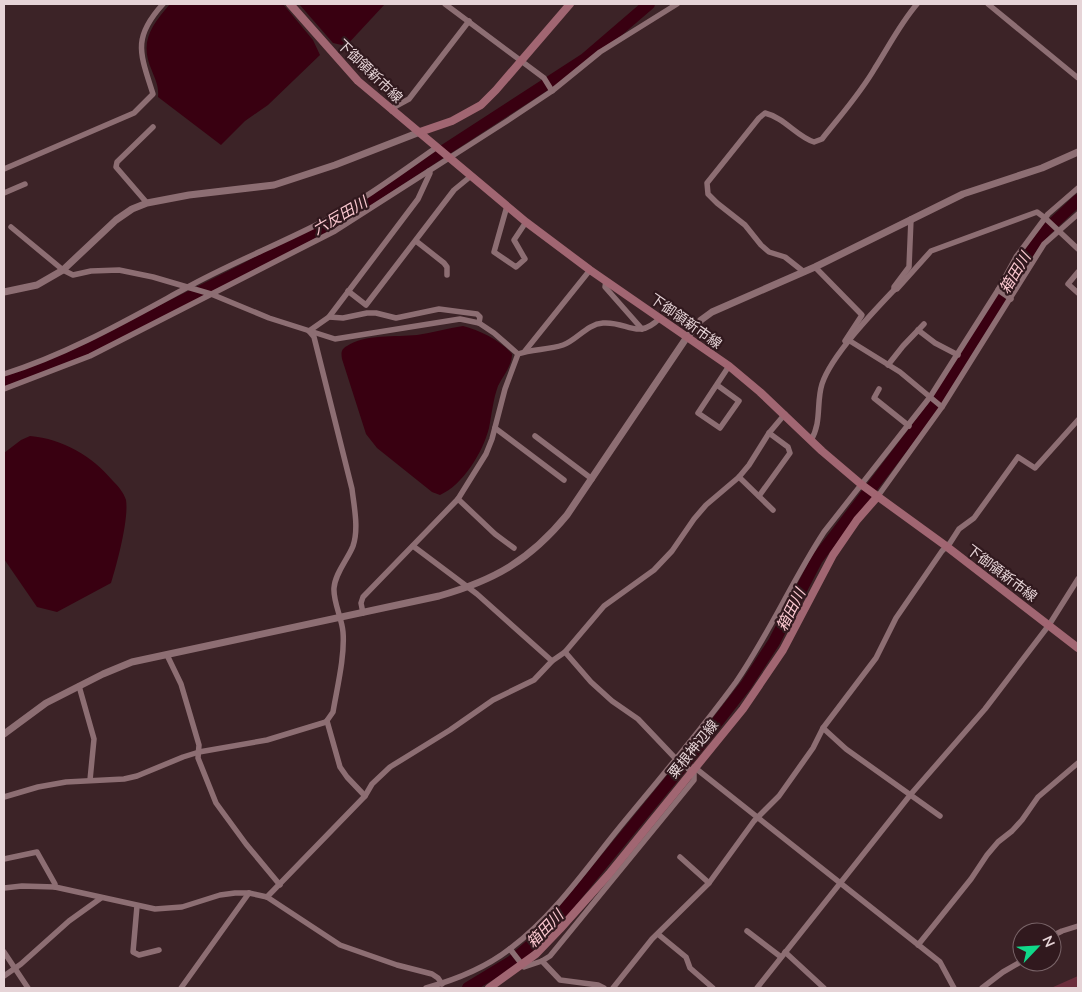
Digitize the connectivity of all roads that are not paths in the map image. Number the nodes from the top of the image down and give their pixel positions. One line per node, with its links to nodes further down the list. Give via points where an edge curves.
1 (163, 4): 18 (street, via 146,25 140,42 153,94 147,101 134,114)
2 (290, 4): 12 (main road, 下御領新市線, via 346,69)
3 (445, 4): 8 (street)
4 (570, 4): 9 (main road)
5 (677, 4): 11 (street, via 600,52)
6 (917, 4): 37 (street, via 854,100 822,139 809,140 765,113 707,184 708,194 745,225 761,245 769,252 785,257)
7 (989, 4): 10 (street)
8 (469, 21): 9 (street); 12 (street, via 409,99)
9 (521, 62): 11 (street, via 544,78); 14 (main road, via 481,105 452,121)
10 (1078, 78)
11 (552, 91): 17 (street)
12 (392, 111): 14 (main road, 下御領新市線)
13 (153, 127): 24 (street, via 117,162 116,167)
14 (420, 132): 15 (main road, 下御領新市線); 24 (street, via 274,185 189,195)
15 (438, 148): 17 (main road, 下御領新市線); 41 (street, via 328,219)
16 (1078, 152): 28 (street, via 1042,168 976,189)
17 (448, 157): 19 (street); 20 (main road, 下御領新市線)
18 (4, 170)
19 (428, 171): 44 (street, via 430,173 418,198); 47 (street, via 335,231)
20 (471, 176): 25 (main road, 下御領新市線); 32 (street, via 454,190)
21 (24, 184): 23 (street)
22 (1078, 188): 27 (street)
23 (4, 193)
24 (147, 204): 35 (street, via 116,220)
25 (507, 206): 29 (main road, 下御領新市線); 29 (street, via 494,252 516,267 524,259 514,240)
26 (1078, 214): 31 (street)
27 (1045, 218): 31 (street); 42 (street, via 1037,212 931,251); 43 (street, via 1016,257)
28 (912, 219): 34 (street); 42 (street, via 909,267)
29 (526, 222): 36 (main road, 下御領新市線)
30 (11, 227): 35 (street)
31 (1058, 230): 33 (street); 48 (street, via 1044,244)
32 (416, 241): 39 (street, via 444,262); 44 (street, via 366,305)
33 (1078, 248)
34 (815, 267): 37 (street); 57 (street, via 862,315 844,343)
35 (64, 270): 41 (street, via 73,275 119,270); 45 (street, via 37,285)
36 (590, 270): 40 (main road, 下御領新市線); 58 (street)
37 (804, 272): 56 (street, via 712,312)
38 (1078, 272): 46 (street, via 1068,284)
39 (447, 275)
40 (606, 281): 50 (main road, 下御領新市線); 53 (street, via 605,287)
41 (189, 288): 47 (street); 63 (street, via 109,330)
42 (894, 290): 57 (street)
43 (998, 290): 48 (street); 60 (street)
44 (348, 291): 49 (street)
45 (4, 292)
46 (1078, 293)
47 (209, 294): 55 (street); 65 (street, via 90,356)
48 (1011, 298): 68 (street)
49 (329, 317): 51 (street, via 376,313 396,318 439,309 477,314); 55 (street)
50 (660, 318): 53 (street, via 652,327); 56 (main road, 下御領新市線)
51 (479, 323): 55 (street, via 449,319 335,339); 59 (street)
52 (924, 324): 54 (street)
53 (642, 329): 58 (street, via 612,322 601,323 564,345)
54 (918, 330): 60 (street); 61 (street)
55 (308, 331): 90 (street, via 314,337 352,489 354,546 334,588)
56 (687, 337): 62 (main road, 下御領新市線); 77 (street)
57 (848, 344): 61 (street); 75 (street, via 821,385 817,426)
58 (525, 351): 59 (street)
59 (518, 354): 72 (street)
60 (958, 355): 67 (street)
61 (888, 365): 67 (street)
62 (729, 366): 64 (street); 69 (main road, 下御領新市線)
63 (4, 374)
64 (717, 385): 64 (street, via 698,413 720,428 739,401)
65 (4, 389)
66 (879, 389): 71 (street, via 874,398)
67 (930, 397): 68 (street); 71 (street)
68 (942, 407): 80 (street)
69 (785, 414): 73 (street); 75 (main road, 下御領新市線)
70 (1078, 420): 85 (street, via 1035,468 1018,457 974,518 959,529)
71 (908, 426): 79 (street)
72 (495, 428): 78 (street); 82 (street, via 486,454)
73 (769, 433): 76 (street); 81 (street, via 788,447 790,453)
74 (535, 436): 77 (street)
75 (811, 440): 79 (main road, 下御領新市線)
76 (739, 477): 81 (street); 93 (street, via 706,505 654,570 604,606)
77 (592, 479): 88 (street, via 553,533 517,564)
78 (564, 480)
79 (864, 486): 80 (main road, 下御領新市線); 101 (street, via 810,552 751,661)
80 (876, 494): 85 (main road, 下御領新市線); 103 (main road, 粟根神辺線, via 833,555 783,650 743,709)
81 (759, 496): 83 (street)
82 (458, 500): 84 (street); 86 (street)
83 (773, 510)
84 (413, 546): 88 (street); 89 (street, via 363,597)
85 (946, 546): 91 (main road, 下御領新市線); 98 (street, via 896,618 876,658)
86 (514, 548)
87 (1078, 579): 91 (street)
88 (469, 588): 89 (street); 95 (street)
89 (363, 613): 90 (street)
90 (339, 617): 94 (street); 97 (street, via 344,644 333,712)
91 (1050, 625): 92 (main road, 下御領新市線); 105 (street, via 985,709)
92 (1078, 648)
93 (566, 652): 95 (street); 101 (street, via 591,682 638,719)
94 (167, 655): 96 (street, via 132,662); 100 (street, via 181,684 199,745)
95 (552, 661): 106 (street, via 534,680 493,700 390,767 372,784)
96 (79, 686): 99 (street, via 46,703); 104 (street, via 94,739)
97 (327, 721): 100 (street, via 267,740); 106 (street, via 340,767)
98 (823, 728): 105 (street, via 846,749); 109 (street, via 794,776)
99 (4, 734)
100 (198, 752): 104 (street, via 137,776); 114 (street, via 216,803)
101 (676, 759): 103 (street); 126 (street, via 552,909)
102 (1078, 763): 125 (street, via 1038,797 1022,820 998,842)
103 (692, 769): 109 (street); 130 (street, via 694,780 550,956); 131 (main road, 粟根神辺線, via 609,874 536,954)
104 (90, 780): 107 (street, via 50,785)
105 (911, 794): 108 (street); 113 (street)
106 (365, 796): 114 (street)
107 (4, 797)
108 (940, 816)
109 (758, 818): 112 (street); 113 (street)
110 (680, 857): 112 (street)
111 (4, 859): 115 (street, via 37,852)
112 (709, 883): 124 (street)
113 (841, 884): 125 (street); 129 (street)
114 (280, 885): 118 (street)
115 (54, 887): 116 (street); 119 (street)
116 (4, 888)
117 (249, 893): 118 (street); 120 (street, via 220,895 182,907 155,909); 137 (street)
118 (267, 897): 135 (street, via 340,945 432,974)
119 (101, 898): 120 (street); 133 (street, via 69,921)
120 (137, 906): 127 (street, via 133,952 139,955)
121 (1078, 926): 123 (street)
122 (747, 931): 129 (street)
123 (1062, 931)
124 (658, 934): 141 (street); 142 (street, via 686,957 690,968)
125 (918, 945): 145 (street, via 940,962)
126 (510, 949): 131 (street); 135 (street, via 498,958)
127 (159, 950)
128 (4, 952): 133 (street)
129 (783, 955): 143 (street); 144 (street)
130 (542, 961): 131 (street, via 524,967); 140 (street, via 560,980)
131 (522, 964): 139 (main road, 粟根神辺線)
132 (1012, 967): 146 (street)
133 (14, 970): 134 (street); 136 (street)
134 (4, 976)
135 (442, 984): 138 (street)
136 (28, 988)
137 (181, 988)
138 (426, 988)
139 (488, 988)
140 (604, 988)
141 (613, 988)
142 (712, 988)
143 (757, 988)
144 (824, 988)
145 (954, 988)
146 (982, 988)

